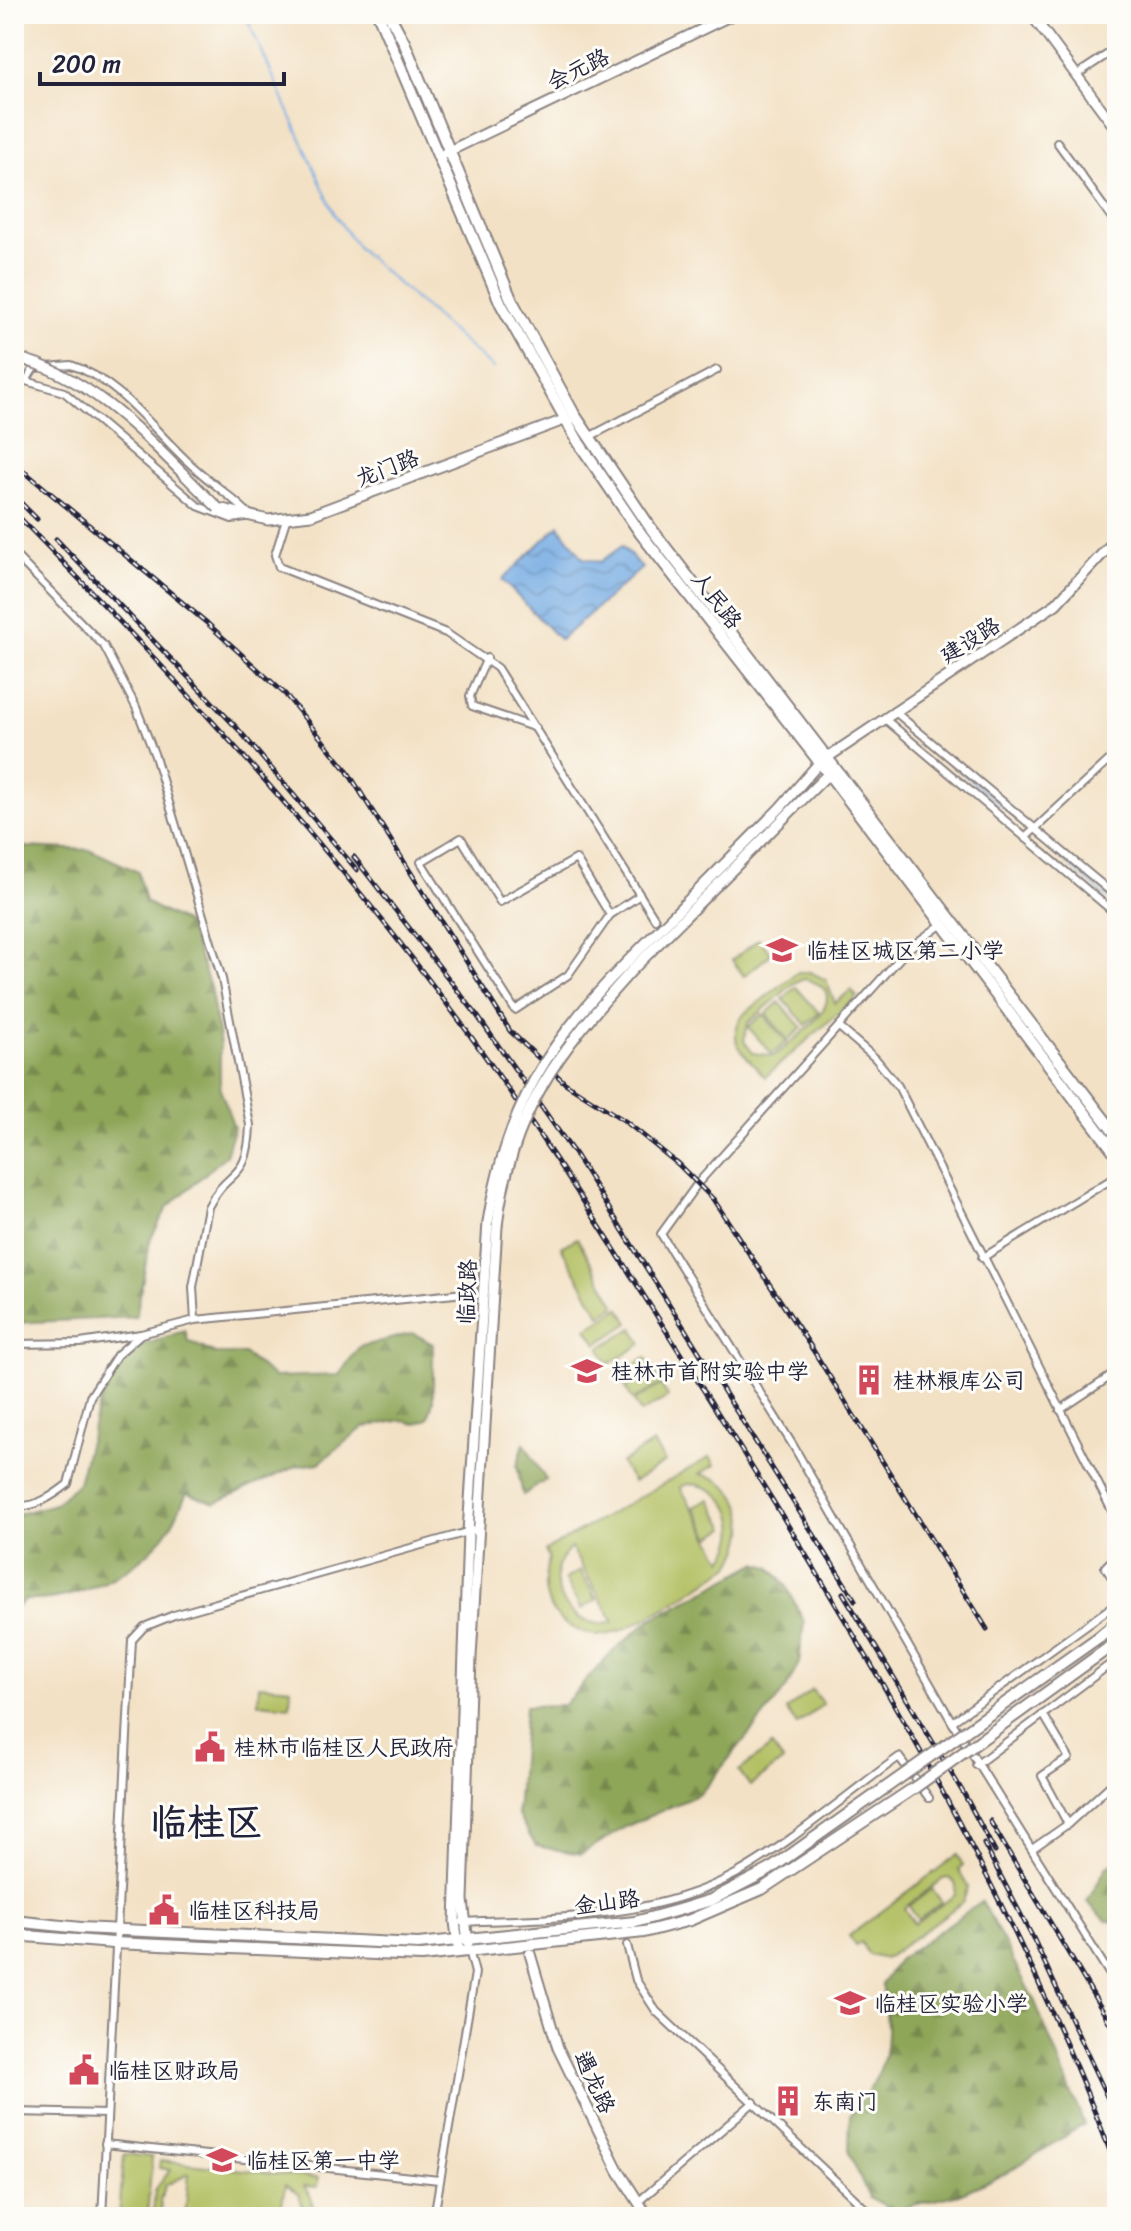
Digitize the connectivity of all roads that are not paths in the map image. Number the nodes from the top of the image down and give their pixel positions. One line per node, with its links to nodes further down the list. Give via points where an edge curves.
1 (378, 14): 9 (main road, 人民路)
2 (389, 14): 9 (main road, 人民路)
3 (734, 14): 9 (street, 会元路)
4 (1031, 14): 6 (street)
5 (1117, 48): 6 (street)
6 (1076, 75): 7 (street)
7 (1117, 130)
8 (1057, 142): 10 (street)
9 (444, 154): 15 (main road, 人民路, via 501,304); 16 (main road, 人民路)
10 (1117, 225)
11 (14, 357): 17 (street, 龙门路, bridge, via 57,371 98,395 218,508)
12 (14, 370): 14 (street)
13 (717, 370): 16 (street)
14 (26, 381): 17 (street, via 64,392 198,506 232,519); 17 (street, via 34,368 71,365 90,371)
15 (564, 420): 16 (main road, 人民路); 18 (street, 龙门路)
16 (584, 440): 26 (main road, 人民路, via 641,534)
17 (251, 516): 18 (street, 龙门路)
18 (286, 520): 21 (street, via 274,557 279,567 418,620)
19 (1116, 542): 22 (street, 建设路, via 1056,604)
20 (14, 554): 43 (street, via 104,646 123,677 155,756 222,979 250,1125 249,1148 240,1172 208,1207 193,1287)
21 (487, 658): 24 (street); 24 (street, via 470,696 472,706)
22 (894, 711): 23 (street, 建设路); 28 (street)
23 (884, 718): 26 (street, 建设路); 29 (street)
24 (536, 728): 30 (street)
25 (1117, 753): 28 (street)
26 (824, 759): 27 (main road, 人民路); 36 (street, 临政路)
27 (832, 770): 35 (main road, 人民路); 36 (street, 临政路); 38 (main road, 人民路)
28 (1035, 827): 29 (street); 31 (street)
29 (1025, 838): 33 (street)
30 (640, 895): 32 (street); 34 (street)
31 (1117, 897)
32 (610, 915): 32 (street, via 568,975 515,1010 421,862 461,838 500,902 576,859)
33 (1117, 915)
34 (655, 919)
35 (942, 924): 37 (street, via 908,949); 39 (main road, 人民路)
36 (630, 966): 50 (street, 临政路, bridge, via 556,1041 498,1162)
37 (839, 1027): 41 (street, via 891,1074); 58 (street, via 698,1183 661,1234 794,1447)
38 (1117, 1136)
39 (1117, 1155)
40 (1117, 1176): 41 (street)
41 (982, 1258): 47 (street)
42 (475, 1292): 43 (street)
43 (195, 1320): 44 (street)
44 (141, 1334): 45 (street, via 80,1343); 48 (street, via 117,1355 90,1397 68,1484 47,1499)
45 (14, 1344)
46 (1117, 1372): 47 (street)
47 (1060, 1410): 49 (street)
48 (14, 1505)
49 (1117, 1521)
50 (473, 1530): 65 (street, 临政路); 66 (street, via 174,1615 138,1632 129,1653)
51 (1117, 1555): 52 (street, via 1105,1567)
52 (1117, 1585)
53 (1117, 1603): 58 (street)
54 (1117, 1622): 68 (main road, 金山路, bridge, via 769,1870 711,1900 635,1922)
55 (1117, 1640): 71 (main road, 金山路, bridge, via 917,1786 762,1889 690,1920 644,1932)
56 (1117, 1659): 57 (street)
57 (1043, 1714): 59 (street); 62 (street, via 1069,1758 1042,1776)
58 (952, 1722): 59 (street)
59 (976, 1765): 63 (street)
60 (1117, 1779): 62 (street)
61 (929, 1798): 65 (street, via 899,1757 758,1860 714,1884 604,1913)
62 (1068, 1824): 63 (street)
63 (1032, 1849): 73 (street)
64 (14, 1921): 66 (main road, 金山路)
65 (460, 1922): 68 (street, 临政路)
66 (114, 1929): 68 (main road, 金山路, via 418,1944); 69 (street)
67 (14, 1935): 69 (main road, 金山路)
68 (462, 1939): 71 (street, 临政路)
69 (113, 1943): 71 (main road, 金山路, via 422,1956); 76 (street)
70 (627, 1945): 74 (street, via 636,1980 656,2011)
71 (464, 1951): 79 (street, via 475,1973)
72 (530, 1954): 81 (street, 遇龙路, via 558,2048)
73 (1117, 1986)
74 (754, 2102): 81 (street); 87 (street)
75 (14, 2112): 76 (street)
76 (107, 2114): 78 (street)
77 (18, 2124): 80 (street)
78 (105, 2144): 79 (street); 84 (street)
79 (439, 2180): 85 (street)
80 (14, 2185)
81 (638, 2202): 86 (street, 遇龙路)
82 (14, 2212): 83 (street)
83 (25, 2217)
84 (102, 2217)
85 (434, 2217)
86 (648, 2217)
87 (874, 2217)

